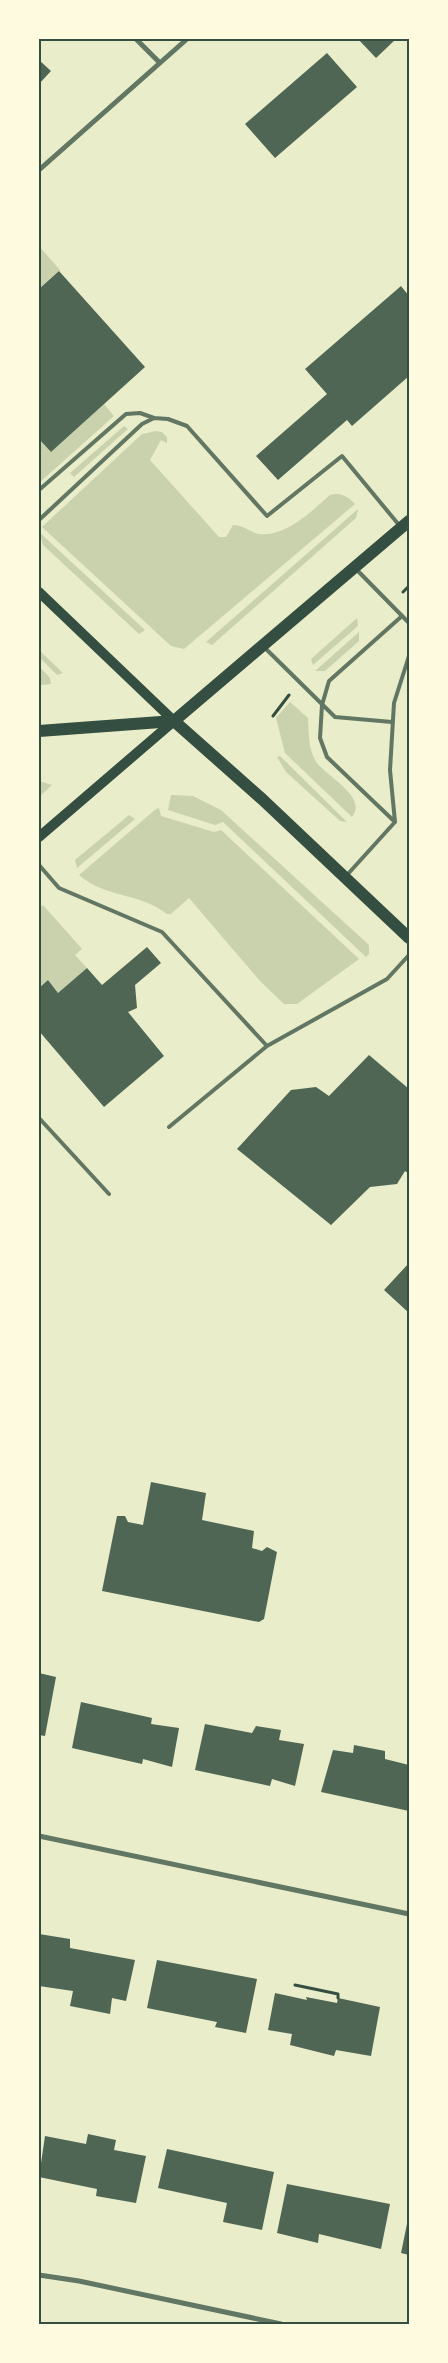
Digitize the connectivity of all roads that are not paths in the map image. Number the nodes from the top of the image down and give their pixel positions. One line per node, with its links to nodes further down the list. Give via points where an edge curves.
1 (136, 39): 3 (street)
2 (187, 39): 3 (street)
3 (160, 62): 4 (street)
4 (39, 170)
5 (154, 418): 6 (lane, via 140,413 126,414); 7 (lane, via 142,424); 8 (lane, via 187,426 267,516 342,456)
6 (39, 490)
7 (39, 520)
8 (405, 524): 9 (main road)
9 (355, 567): 11 (lane); 13 (main road)
10 (39, 592): 16 (main road)
11 (402, 616): 12 (lane); 15 (lane, via 328,682)
12 (409, 623)
13 (263, 645): 15 (lane); 16 (main road)
14 (409, 656): 17 (lane, via 394,703)
15 (322, 705): 17 (lane, via 335,717); 19 (lane, via 320,738 327,757)
16 (174, 721): 18 (main road); 20 (main road); 22 (main road)
17 (392, 722): 19 (lane, via 390,770)
18 (39, 731)
19 (395, 822): 22 (lane)
20 (39, 837)
21 (39, 865): 25 (lane, via 59,888 162,932)
22 (344, 877): 23 (main road)
23 (409, 938)
24 (409, 955): 25 (lane, via 387,979)
25 (267, 1046): 27 (lane)
26 (39, 1118): 28 (lane)
27 (169, 1127)
28 (110, 1194)
29 (39, 1836): 30 (street)
30 (409, 1914)
31 (39, 2276): 32 (street, via 79,2281)
32 (281, 2324)

